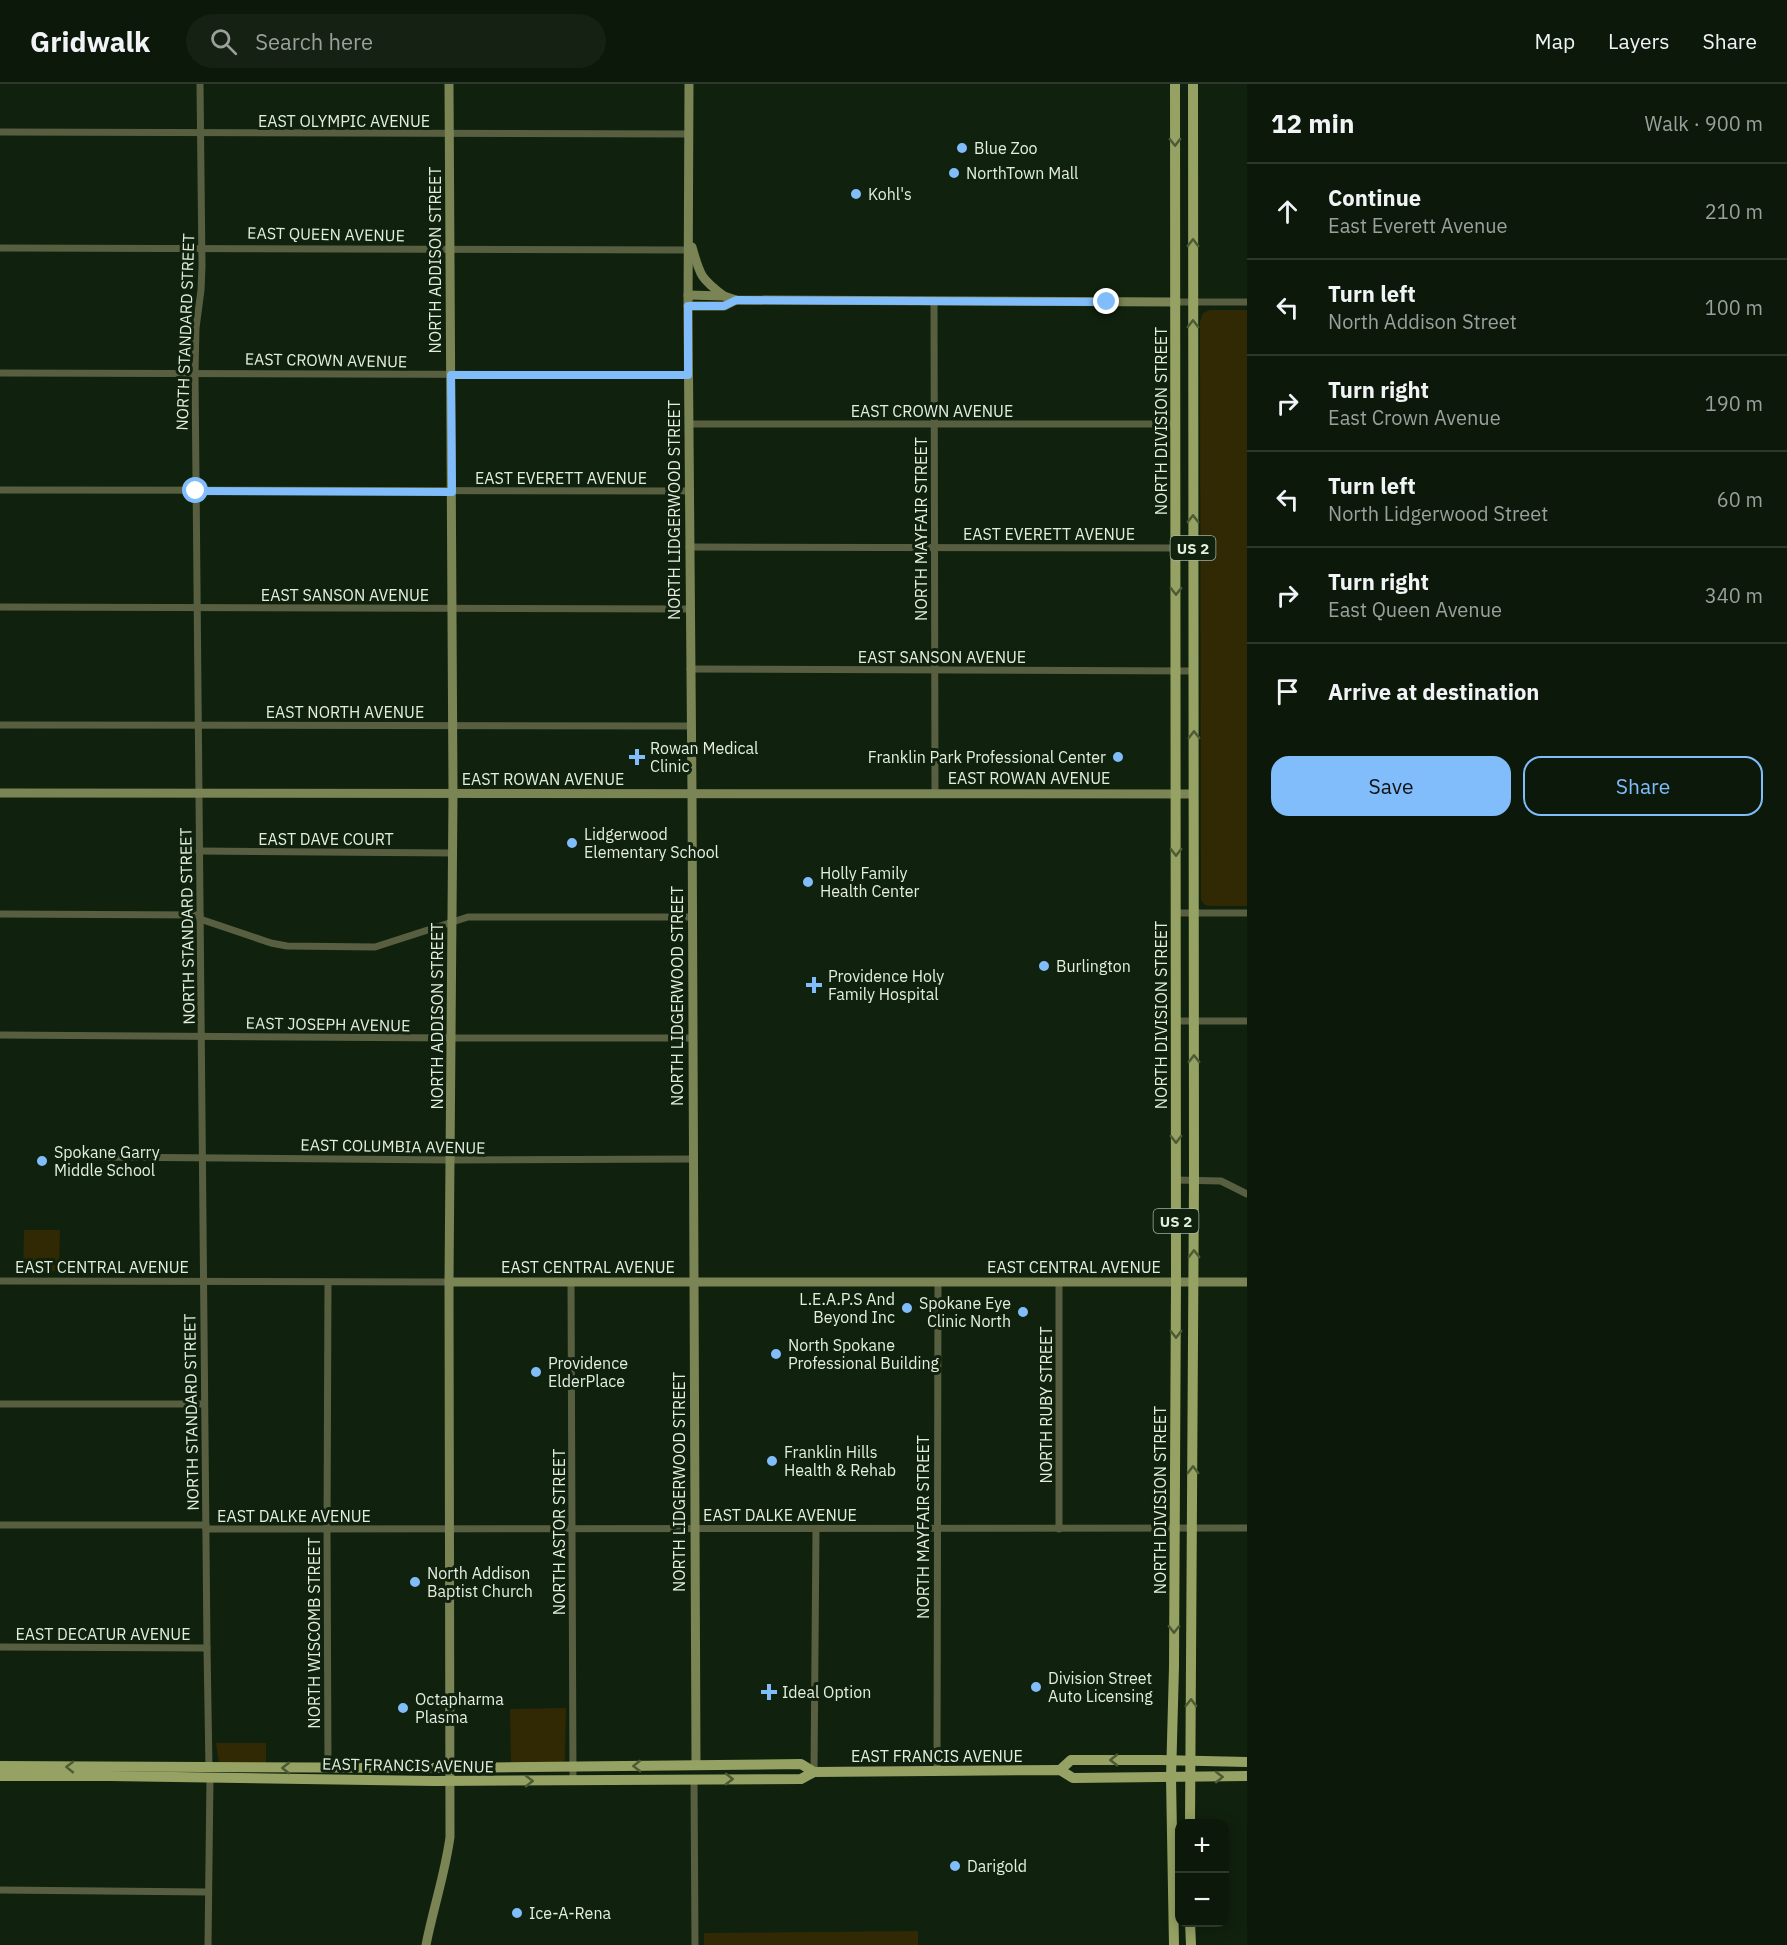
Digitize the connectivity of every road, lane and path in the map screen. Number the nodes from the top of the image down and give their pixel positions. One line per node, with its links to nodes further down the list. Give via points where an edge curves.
1 (200, 84): 7 (street, NORTH STANDARD STREET)
2 (449, 84): 9 (street, NORTH ADDISON STREET)
3 (689, 84): 8 (street, NORTH LIDGERWOOD STREET)
4 (1175, 84): 19 (main road, NORTH DIVISION STREET / US 2, one-way to 19)
5 (1193, 84): 20 (main road, NORTH DIVISION STREET / US 2, one-way to 5)
6 (0, 132): 7 (street, EAST OLYMPIC AVENUE)
7 (200, 133): 9 (street, EAST OLYMPIC AVENUE); 12 (street, NORTH STANDARD STREET)
8 (689, 134): 9 (street, EAST OLYMPIC AVENUE); 10 (street, NORTH LIDGERWOOD STREET)
9 (450, 135): 13 (street, NORTH ADDISON STREET)
10 (689, 237): 14 (street, NORTH LIDGERWOOD STREET); 15 (street, via 704,280)
11 (0, 248): 12 (street, EAST QUEEN AVENUE)
12 (202, 248): 13 (street, EAST QUEEN AVENUE); 22 (street, NORTH STANDARD STREET)
13 (450, 250): 14 (street, EAST QUEEN AVENUE); 24 (street, NORTH ADDISON STREET)
14 (688, 250): 17 (street, NORTH LIDGERWOOD STREET)
15 (724, 296): 16 (street); 17 (street)
16 (736, 300): 17 (street, via 724,306); 18 (street)
17 (688, 301): 25 (street, NORTH LIDGERWOOD STREET)
18 (934, 301): 19 (street); 27 (street, NORTH MAYFAIR STREET)
19 (1176, 302): 20 (street); 28 (main road, NORTH DIVISION STREET / US 2)
20 (1193, 302): 21 (street); 36 (main road, NORTH DIVISION STREET / US 2, one-way to 20)
21 (1247, 302)
22 (195, 373): 23 (street, EAST CROWN AVENUE); 24 (street, EAST CROWN AVENUE); 30 (street, NORTH STANDARD STREET)
23 (0, 374)
24 (451, 375): 25 (street, EAST CROWN AVENUE); 31 (street, NORTH ADDISON STREET)
25 (688, 375): 26 (street, NORTH LIDGERWOOD STREET)
26 (688, 424): 27 (street, EAST CROWN AVENUE); 32 (street, NORTH LIDGERWOOD STREET)
27 (935, 424): 28 (street, EAST CROWN AVENUE); 34 (street, NORTH MAYFAIR STREET)
28 (1176, 424): 35 (main road, NORTH DIVISION STREET / US 2)
29 (0, 490): 30 (street, EAST EVERETT AVENUE)
30 (196, 491): 31 (street, EAST EVERETT AVENUE); 38 (street, NORTH STANDARD STREET)
31 (452, 492): 32 (street, EAST EVERETT AVENUE); 39 (street, NORTH ADDISON STREET)
32 (689, 492): 33 (street, NORTH LIDGERWOOD STREET)
33 (690, 547): 34 (street, EAST EVERETT AVENUE); 40 (street, NORTH LIDGERWOOD STREET)
34 (935, 548): 35 (street, EAST EVERETT AVENUE); 42 (street, NORTH MAYFAIR STREET)
35 (1176, 548): 36 (street, EAST EVERETT AVENUE); 43 (main road, NORTH DIVISION STREET / US 2, one-way to 43)
36 (1193, 548): 44 (main road, NORTH DIVISION STREET / US 2)
37 (0, 607): 38 (street, EAST SANSON AVENUE)
38 (197, 608): 39 (street, EAST SANSON AVENUE); 46 (street, NORTH STANDARD STREET)
39 (452, 609): 40 (street, EAST SANSON AVENUE); 48 (street, NORTH ADDISON STREET)
40 (690, 609): 41 (street, NORTH LIDGERWOOD STREET)
41 (690, 669): 42 (street, EAST SANSON AVENUE); 47 (street, NORTH LIDGERWOOD STREET)
42 (935, 670): 43 (street, EAST SANSON AVENUE); 53 (street, NORTH MAYFAIR STREET)
43 (1176, 671): 44 (street, EAST SANSON AVENUE); 54 (main road, NORTH DIVISION STREET / US 2)
44 (1193, 671): 55 (main road, NORTH DIVISION STREET / US 2, one-way to 44)
45 (0, 724): 46 (street, EAST NORTH AVENUE)
46 (199, 724): 48 (street, EAST NORTH AVENUE); 49 (street, NORTH STANDARD STREET)
47 (690, 726): 48 (street, EAST NORTH AVENUE); 52 (street, NORTH LIDGERWOOD STREET)
48 (453, 727): 51 (street, NORTH ADDISON STREET)
49 (200, 792): 50 (street, EAST ROWAN AVENUE); 51 (street, EAST ROWAN AVENUE); 56 (street, NORTH STANDARD STREET)
50 (0, 793)
51 (453, 794): 52 (street, EAST ROWAN AVENUE); 57 (street, NORTH ADDISON STREET)
52 (692, 794): 53 (street, EAST ROWAN AVENUE); 63 (street, NORTH LIDGERWOOD STREET)
53 (935, 794): 54 (street, EAST ROWAN AVENUE)
54 (1176, 794): 55 (street, EAST ROWAN AVENUE); 58 (main road, NORTH DIVISION STREET / US 2, one-way to 58)
55 (1193, 794): 59 (main road, NORTH DIVISION STREET / US 2)
56 (200, 851): 57 (street, EAST DAVE COURT); 62 (street, NORTH STANDARD STREET)
57 (453, 853): 64 (street, NORTH ADDISON STREET)
58 (1176, 913): 59 (street); 65 (main road, NORTH DIVISION STREET / US 2)
59 (1193, 913): 60 (street); 66 (main road, NORTH DIVISION STREET / US 2)
60 (1247, 913)
61 (0, 914): 62 (street)
62 (200, 917): 64 (street, via 287,946 375,947); 69 (street, NORTH STANDARD STREET)
63 (692, 917): 64 (street, via 468,917); 71 (street, NORTH LIDGERWOOD STREET)
64 (452, 921): 70 (street, NORTH ADDISON STREET)
65 (1176, 1021): 66 (street); 76 (main road, NORTH DIVISION STREET / US 2, one-way to 76)
66 (1193, 1021): 67 (street); 77 (main road, NORTH DIVISION STREET / US 2, one-way to 66)
67 (1247, 1021)
68 (0, 1035): 69 (street, EAST JOSEPH AVENUE)
69 (202, 1036): 70 (street, EAST JOSEPH AVENUE); 73 (street, NORTH STANDARD STREET)
70 (452, 1038): 71 (street, EAST JOSEPH AVENUE); 74 (street, NORTH ADDISON STREET)
71 (693, 1038): 75 (street, NORTH LIDGERWOOD STREET)
72 (92, 1157): 73 (street, EAST COLUMBIA AVENUE)
73 (203, 1157): 74 (street, EAST COLUMBIA AVENUE); 80 (street, NORTH STANDARD STREET)
74 (450, 1160): 75 (street, EAST COLUMBIA AVENUE); 82 (street, NORTH ADDISON STREET)
75 (694, 1160): 84 (street, NORTH LIDGERWOOD STREET)
76 (1176, 1180): 77 (street); 87 (main road, NORTH DIVISION STREET / US 2)
77 (1194, 1180): 78 (street, via 1221,1181); 88 (main road, NORTH DIVISION STREET / US 2, one-way to 77)
78 (1247, 1194)
79 (0, 1281): 80 (street, EAST CENTRAL AVENUE)
80 (203, 1282): 81 (street, EAST CENTRAL AVENUE); 91 (street, NORTH STANDARD STREET)
81 (328, 1282): 82 (street, EAST CENTRAL AVENUE); 96 (street, NORTH WISCOMB STREET)
82 (449, 1282): 83 (street, EAST CENTRAL AVENUE); 97 (street, NORTH ADDISON STREET)
83 (572, 1282): 84 (street, EAST CENTRAL AVENUE); 98 (street, NORTH ASTOR STREET)
84 (694, 1282): 85 (street, EAST CENTRAL AVENUE); 99 (street, NORTH LIDGERWOOD STREET)
85 (938, 1282): 86 (street, EAST CENTRAL AVENUE); 101 (street, NORTH MAYFAIR STREET)
86 (1059, 1282): 87 (street, EAST CENTRAL AVENUE); 102 (street, NORTH RUBY STREET)
87 (1176, 1282): 88 (street, EAST CENTRAL AVENUE); 103 (main road, NORTH DIVISION STREET / US 2, one-way to 103)
88 (1194, 1282): 89 (street, EAST CENTRAL AVENUE); 94 (main road, NORTH DIVISION STREET / US 2, one-way to 88)
89 (1247, 1282)
90 (0, 1404): 91 (street)
91 (204, 1404): 93 (street, NORTH STANDARD STREET)
92 (0, 1526): 93 (street, EAST DALKE AVENUE)
93 (206, 1527): 96 (street, EAST DALKE AVENUE); 105 (street, NORTH STANDARD STREET)
94 (1192, 1528): 95 (street, EAST DALKE AVENUE); 103 (street, EAST DALKE AVENUE); 107 (main road, NORTH DIVISION STREET / US 2, one-way to 94)
95 (1247, 1528)
96 (327, 1529): 97 (street, EAST DALKE AVENUE); 113 (street, NORTH WISCOMB STREET)
97 (449, 1529): 98 (street, EAST DALKE AVENUE); 114 (street, NORTH ADDISON STREET)
98 (573, 1529): 99 (street, EAST DALKE AVENUE); 112 (street, NORTH ASTOR STREET)
99 (694, 1529): 100 (street, EAST DALKE AVENUE); 109 (street, NORTH LIDGERWOOD STREET)
100 (816, 1529): 101 (street, EAST DALKE AVENUE); 116 (street)
101 (937, 1529): 102 (street, EAST DALKE AVENUE); 117 (street, NORTH MAYFAIR STREET)
102 (1059, 1529): 103 (street, EAST DALKE AVENUE)
103 (1175, 1529): 106 (main road, NORTH DIVISION STREET / US 2, one-way to 106)
104 (0, 1647): 105 (street, EAST DECATUR AVENUE)
105 (207, 1648): 118 (street, NORTH STANDARD STREET)
106 (1171, 1761): 107 (main road, EAST FRANCIS AVENUE); 115 (main road, EAST FRANCIS AVENUE, one-way to 115, via 1071,1760); 122 (main road, NORTH DIVISION STREET / US 2)
107 (1191, 1761): 108 (main road, EAST FRANCIS AVENUE); 121 (main road, NORTH DIVISION STREET / US 2)
108 (1247, 1762)
109 (696, 1764): 110 (main road, EAST FRANCIS AVENUE); 112 (main road, EAST FRANCIS AVENUE, one-way to 112); 124 (main road, via 686,1772)
110 (732, 1764): 116 (main road, EAST FRANCIS AVENUE, via 801,1764); 123 (main road, via 708,1769)
111 (0, 1766): 118 (main road, EAST FRANCIS AVENUE, one-way to 111)
112 (573, 1767): 114 (main road, EAST FRANCIS AVENUE); 126 (street, NORTH ASTOR STREET)
113 (328, 1768): 114 (main road, EAST FRANCIS AVENUE); 118 (main road, EAST FRANCIS AVENUE, one-way to 118)
114 (450, 1768): 125 (street, NORTH ADDISON STREET)
115 (1060, 1770): 117 (main road, EAST FRANCIS AVENUE); 122 (main road, EAST FRANCIS AVENUE, via 1073,1778)
116 (814, 1772): 117 (main road, EAST FRANCIS AVENUE); 123 (main road, EAST FRANCIS AVENUE, one-way to 116, via 801,1779)
117 (937, 1772)
118 (210, 1773): 119 (main road, EAST FRANCIS AVENUE); 125 (main road, EAST FRANCIS AVENUE); 129 (street, NORTH STANDARD STREET)
119 (0, 1776)
120 (1247, 1776): 121 (main road, EAST FRANCIS AVENUE, one-way to 120)
121 (1191, 1777): 122 (main road, EAST FRANCIS AVENUE); 127 (main road, NORTH DIVISION STREET / US 2)
122 (1171, 1778): 134 (main road, NORTH DIVISION STREET / US 2)
123 (694, 1779): 124 (main road, EAST FRANCIS AVENUE); 133 (street)
124 (650, 1780): 126 (main road, EAST FRANCIS AVENUE)
125 (449, 1781): 126 (main road, EAST FRANCIS AVENUE, one-way to 126); 132 (street, NORTH ADDISON STREET, via 446,1866)
126 (573, 1781)
127 (1191, 1819)
128 (0, 1890): 129 (street)
129 (208, 1892): 131 (street, NORTH STANDARD STREET)
130 (1190, 1927): 135 (main road)
131 (208, 1945)
132 (426, 1945)
133 (694, 1945)
134 (1174, 1945)
135 (1191, 1945)

